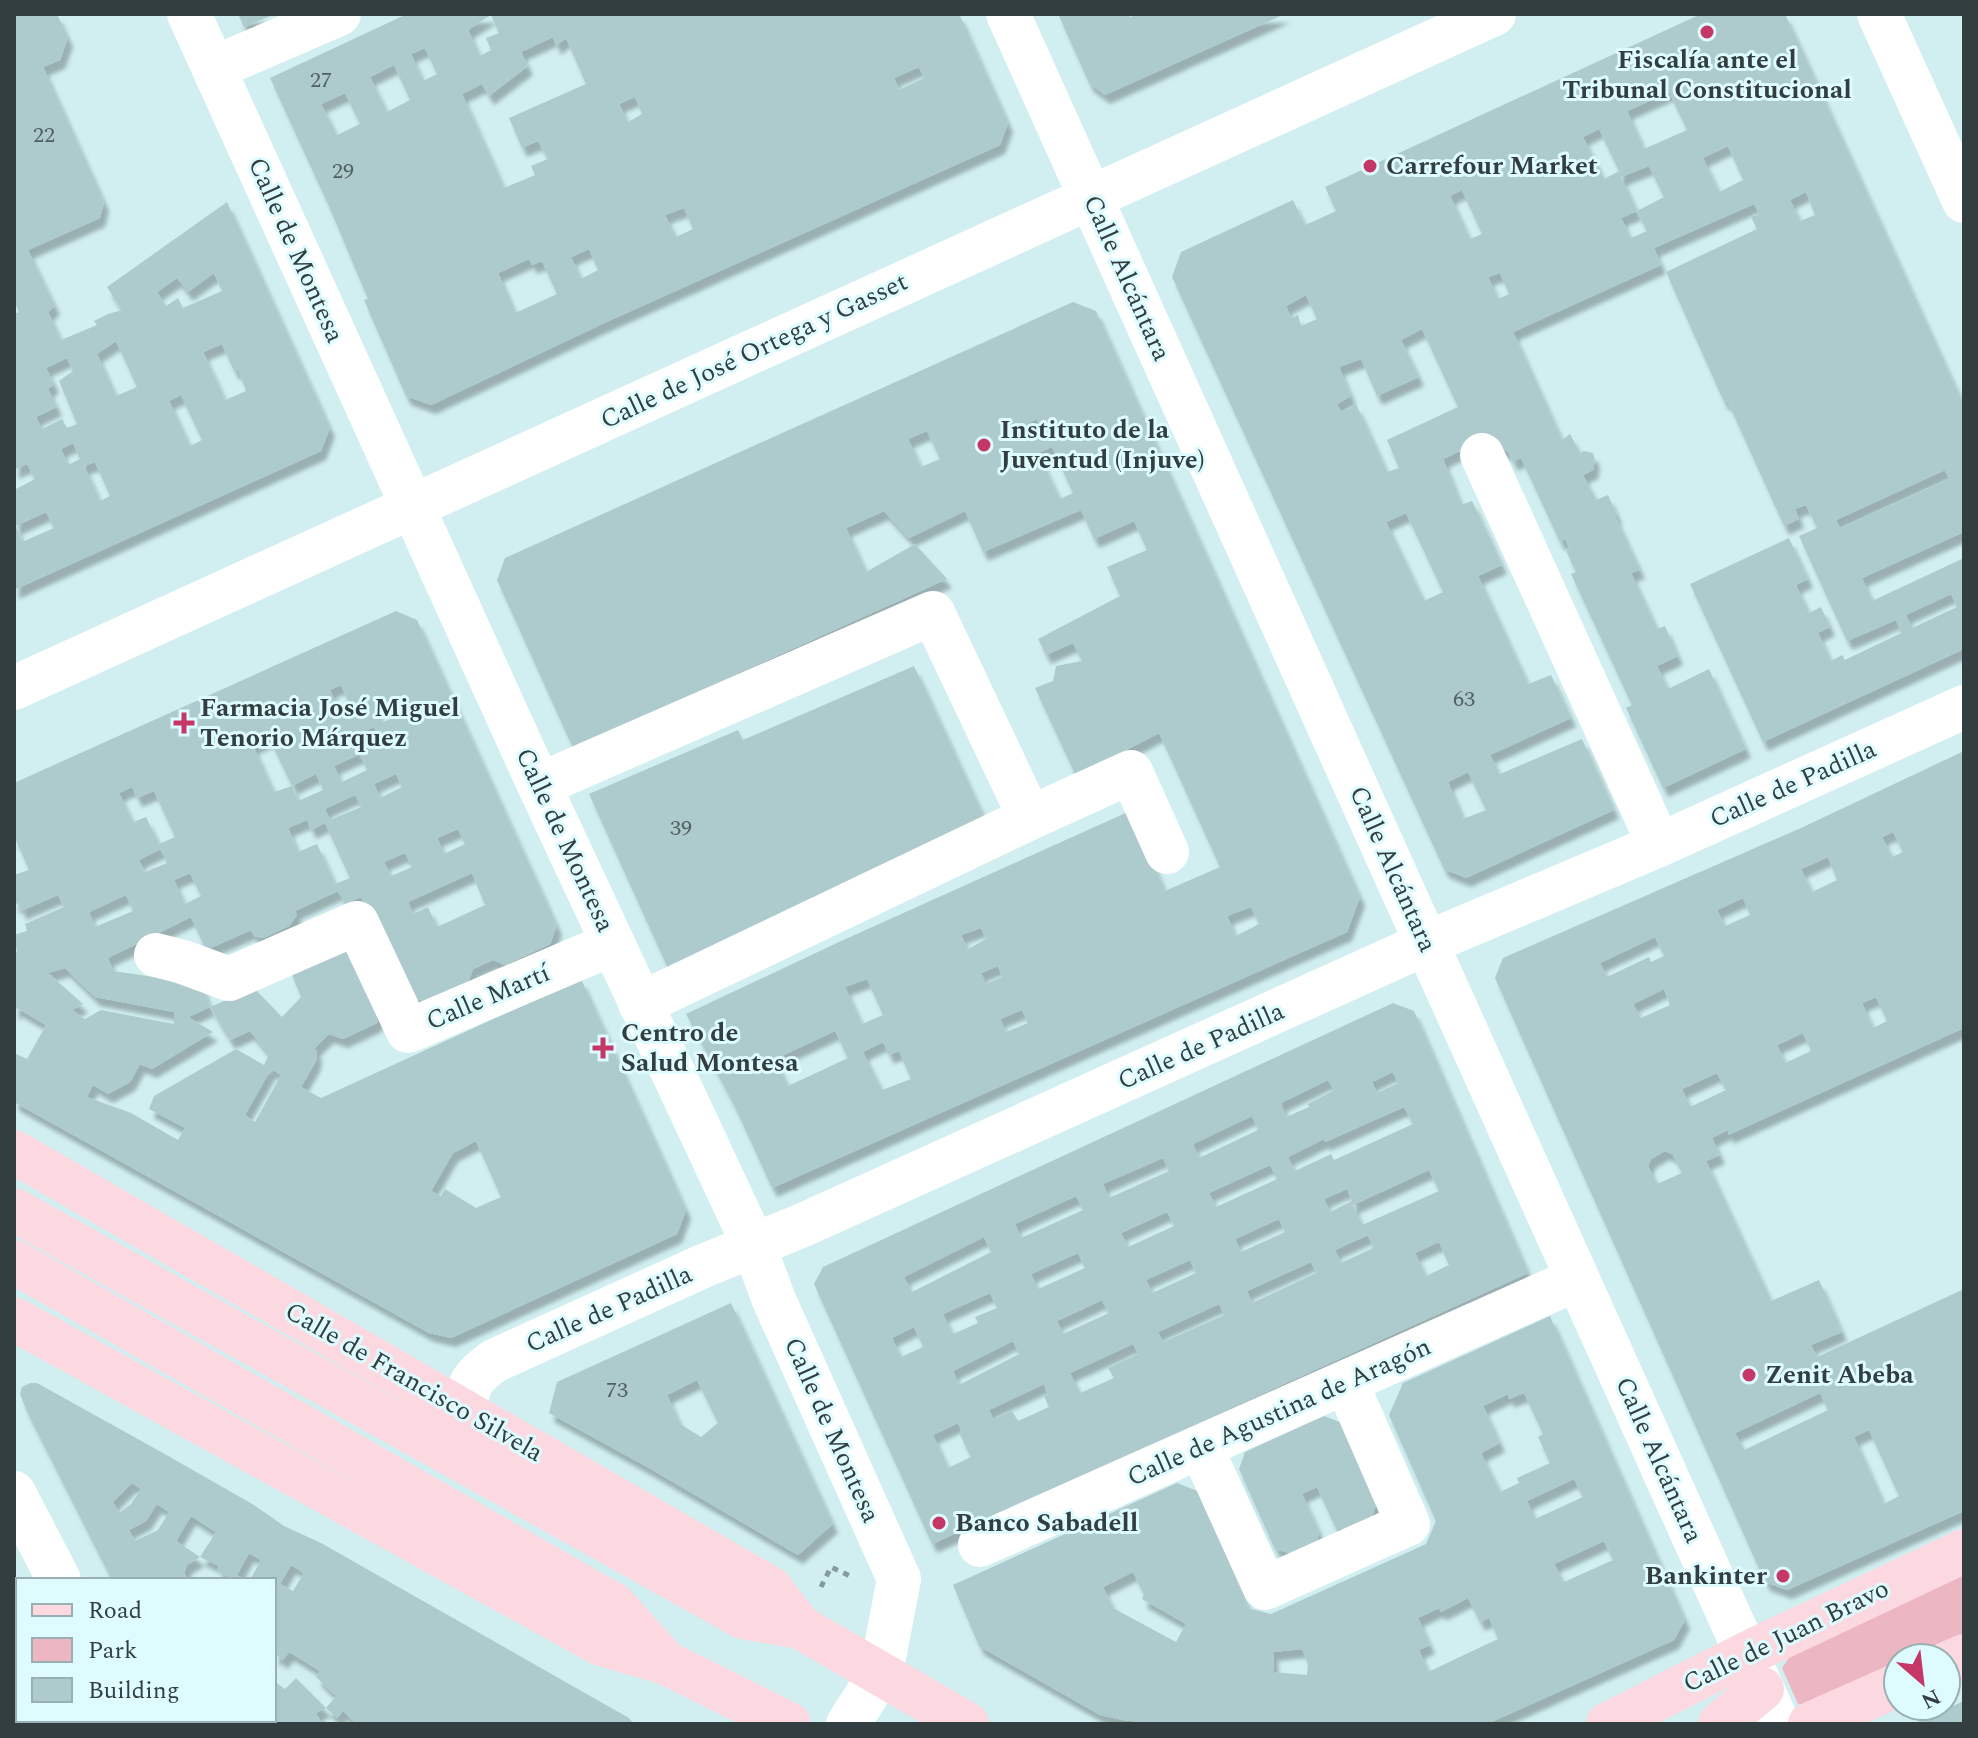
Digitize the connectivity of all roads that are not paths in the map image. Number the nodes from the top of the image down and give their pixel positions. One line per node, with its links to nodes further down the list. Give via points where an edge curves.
1 (189, 14): 6 (street, Calle de Montesa)
2 (339, 14): 6 (street)
3 (1008, 14): 7 (street, Calle Alcántara)
4 (1494, 14): 7 (street, Calle de José Ortega y Gasset)
5 (1879, 14): 8 (street)
6 (214, 68): 10 (street, Calle de Montesa)
7 (1091, 198): 10 (street, Calle de José Ortega y Gasset); 17 (street, Calle Alcántara)
8 (1964, 201)
9 (1482, 455): 15 (street)
10 (412, 507): 11 (street, Calle de José Ortega y Gasset); 13 (street, Calle de Montesa)
11 (14, 688)
12 (1964, 707): 15 (street, Calle de Padilla)
13 (539, 785): 14 (street, via 933,613); 18 (street, Calle de Montesa)
14 (1030, 818): 16 (street, via 1131,772); 20 (street)
15 (1659, 845): 17 (street, Calle de Padilla)
16 (1167, 852)
17 (1427, 943): 23 (street, Calle de Padilla); 25 (street, Calle Alcántara)
18 (612, 944): 19 (street, Calle Martí, via 408,1031 357,923 229,979); 20 (street, Calle de Montesa)
19 (156, 955)
20 (640, 1004): 23 (street, Calle de Montesa)
21 (14, 1152): 28 (main road, Calle de Francisco Silvela)
22 (14, 1210): 34 (main road, Calle de Francisco Silvela, via 743,1617)
23 (754, 1246): 28 (street, Calle de Padilla, via 494,1361 467,1390); 36 (street, Calle de Montesa, via 899,1579)
24 (14, 1262): 35 (main road, via 614,1605)
25 (1577, 1279): 27 (street, Calle de Agustina de Aragón); 37 (street, Calle Alcántara)
26 (14, 1319): 35 (main road, via 601,1644)
27 (1346, 1382): 29 (street, Calle de Agustina de Aragón); 29 (street, via 1408,1524 1265,1588)
28 (466, 1411): 34 (main road, Calle de Francisco Silvela, via 770,1588)
29 (1201, 1447): 31 (street, Calle de Agustina de Aragón)
30 (14, 1493): 33 (street)
31 (980, 1545)
32 (1964, 1551): 37 (main road, Calle de Juan Bravo)
33 (39, 1567)
34 (800, 1627): 36 (main road, Calle de Francisco Silvela)
35 (666, 1663): 39 (main road)
36 (881, 1673): 40 (street); 41 (main road, Calle de Francisco Silvela)
37 (1762, 1689): 42 (main road, Calle de Juan Bravo); 43 (main road)
38 (1882, 1692): 44 (main road)
39 (789, 1724)
40 (848, 1724)
41 (967, 1724)
42 (1608, 1724)
43 (1720, 1724)
44 (1810, 1724)

